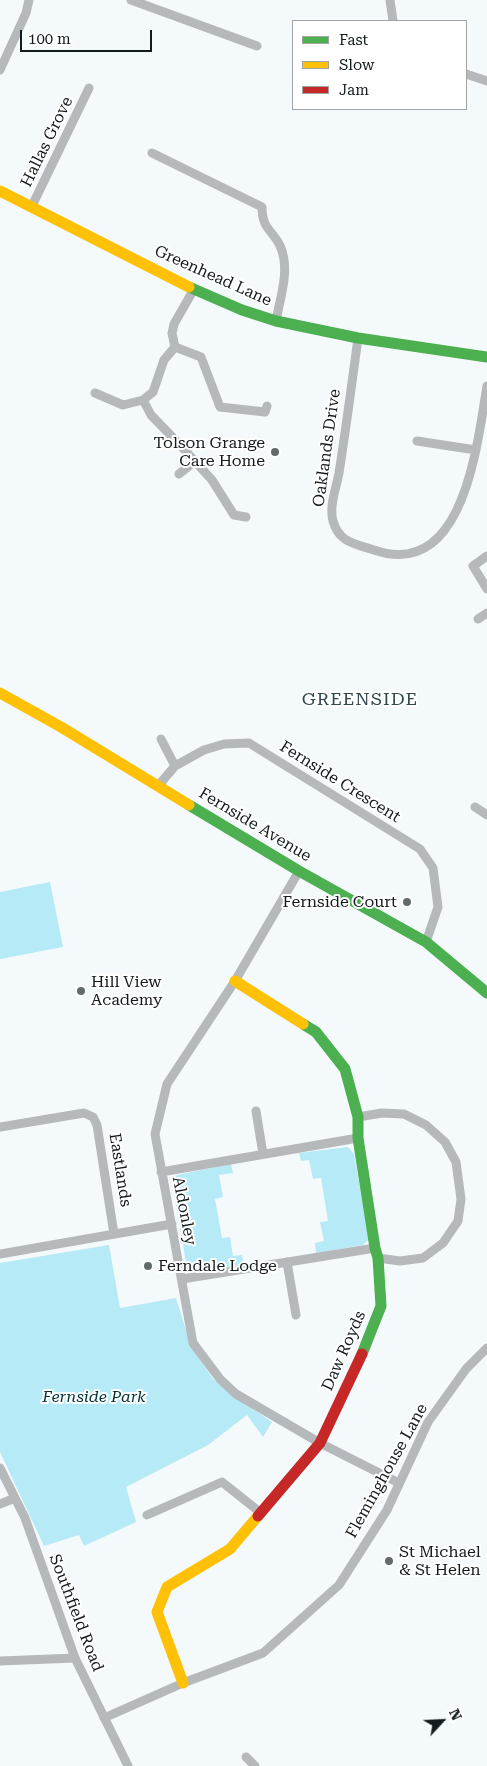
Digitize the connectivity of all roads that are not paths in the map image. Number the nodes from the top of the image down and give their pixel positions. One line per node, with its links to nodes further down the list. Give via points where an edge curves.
1 (29, 0): 7 (street)
2 (131, 0): 4 (street)
3 (390, 0): 5 (street)
4 (148, 2): 6 (street)
5 (393, 20)
6 (256, 46)
7 (0, 70)
8 (467, 74): 9 (street)
9 (487, 81)
10 (89, 88): 13 (street, Hallas Grove)
11 (152, 153): 15 (street, via 262,207 265,227 281,247 284,258)
12 (0, 191): 13 (street, Greenhead Lane)
13 (31, 208): 14 (street, Greenhead Lane)
14 (194, 289): 15 (street, Greenhead Lane); 17 (street, via 174,324)
15 (276, 321): 16 (street, Greenhead Lane)
16 (358, 338): 18 (street, Greenhead Lane); 24 (street, Oaklands Drive, via 332,504 333,520 343,539 385,554 408,554 426,548 443,532 457,511 468,485)
17 (175, 347): 21 (street, via 164,360 153,392); 22 (street, via 201,357 220,407 265,412)
18 (487, 357)
19 (487, 386): 24 (street, Oaklands Drive)
20 (95, 393): 21 (street, via 123,405)
21 (143, 400): 25 (street, via 151,415)
22 (267, 406)
23 (417, 441): 24 (street)
24 (476, 450)
25 (194, 462): 26 (street); 27 (street, via 212,480 234,515)
26 (179, 474)
27 (246, 517)
28 (487, 556): 29 (street, via 474,566)
29 (487, 589)
30 (487, 613): 31 (street)
31 (478, 619)
32 (0, 693): 35 (street, Fernside Avenue)
33 (161, 739): 34 (street)
34 (175, 766): 35 (street, Fernside Crescent); 39 (street, Fernside Crescent, via 204,750 224,744 249,743 420,849 433,868 438,907)
35 (158, 786): 38 (street, Fernside Avenue)
36 (475, 808): 37 (street)
37 (487, 815)
38 (299, 870): 39 (street, Fernside Avenue); 40 (street, Aldonley)
39 (426, 942): 41 (street, Fernside Avenue)
40 (235, 980): 43 (street, Daw Royds, via 316,1032 345,1069); 47 (street, Aldonley, via 167,1084 155,1134)
41 (487, 993)
42 (256, 1111): 46 (street)
43 (358, 1117): 45 (street, Daw Royds); 50 (street, via 404,1114 426,1125 445,1142 456,1162 461,1198 458,1221 443,1243 423,1258 400,1262)
44 (0, 1127): 49 (street, Eastlands, via 84,1113 93,1117 98,1125)
45 (358, 1138): 46 (street); 50 (street, Daw Royds)
46 (263, 1154): 47 (street)
47 (161, 1172): 48 (street, Aldonley)
48 (172, 1224): 49 (street); 53 (street, Aldonley)
49 (114, 1234): 51 (street)
50 (376, 1253): 52 (street); 56 (street, Daw Royds, via 382,1306)
51 (0, 1254)
52 (286, 1262): 53 (street); 54 (street)
53 (182, 1279): 56 (street, Aldonley, via 193,1343 220,1380 236,1394)
54 (296, 1316)
55 (487, 1348): 58 (street, Fleminghouse Lane, via 466,1369 428,1422)
56 (320, 1443): 58 (street, Aldonley); 61 (street, Daw Royds)
57 (0, 1468): 59 (street, Southfield Road)
58 (399, 1483): 65 (street, Fleminghouse Lane, via 387,1510 339,1585 263,1653)
59 (15, 1498): 60 (street); 63 (street, Southfield Road)
60 (0, 1504)
61 (261, 1513): 62 (street, via 222,1482); 65 (street, Daw Royds, via 230,1549 167,1587 157,1612)
62 (146, 1515)
63 (75, 1658): 64 (street); 66 (street, Southfield Road)
64 (0, 1661)
65 (183, 1684): 66 (street, Fleminghouse Lane)
66 (104, 1718): 68 (street, Southfield Road)
67 (246, 1757): 69 (street)
68 (128, 1766)
69 (255, 1766)

